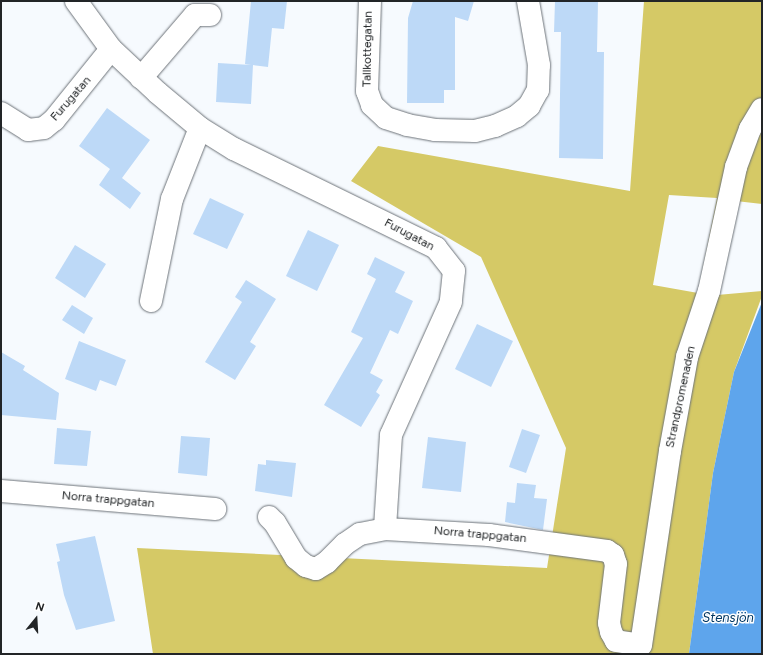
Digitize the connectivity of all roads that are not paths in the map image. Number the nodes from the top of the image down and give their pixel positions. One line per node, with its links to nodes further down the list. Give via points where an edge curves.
1 (76, 1): 5 (street, Furugatan)
2 (370, 1): 3 (street, Tallkottegatan, via 366,91 372,105 386,118 407,125 435,130 475,131 495,126 517,116 529,106 538,90 539,65)
3 (528, 1)
4 (210, 15): 6 (street, via 194,15)
5 (112, 49): 6 (street, Furugatan); 8 (street, Furugatan, via 54,120 44,128 28,130)
6 (141, 78): 9 (street, Furugatan)
7 (762, 109): 15 (street, Strandpromenaden, via 750,129 736,167 708,291 687,357)
8 (1, 113)
9 (200, 128): 10 (street, via 172,199); 14 (street, Furugatan, via 234,149 436,248 454,271 451,302 391,435)
10 (151, 301)
11 (1, 491): 12 (street, Norra trappgatan)
12 (215, 509)
13 (269, 517): 14 (street, Norra trappgatan, via 296,558 306,566 316,569 360,534)
14 (385, 529): 15 (street, Norra trappgatan, via 489,535 607,551 613,554 616,564 609,623 611,632 616,641)
15 (640, 646)

